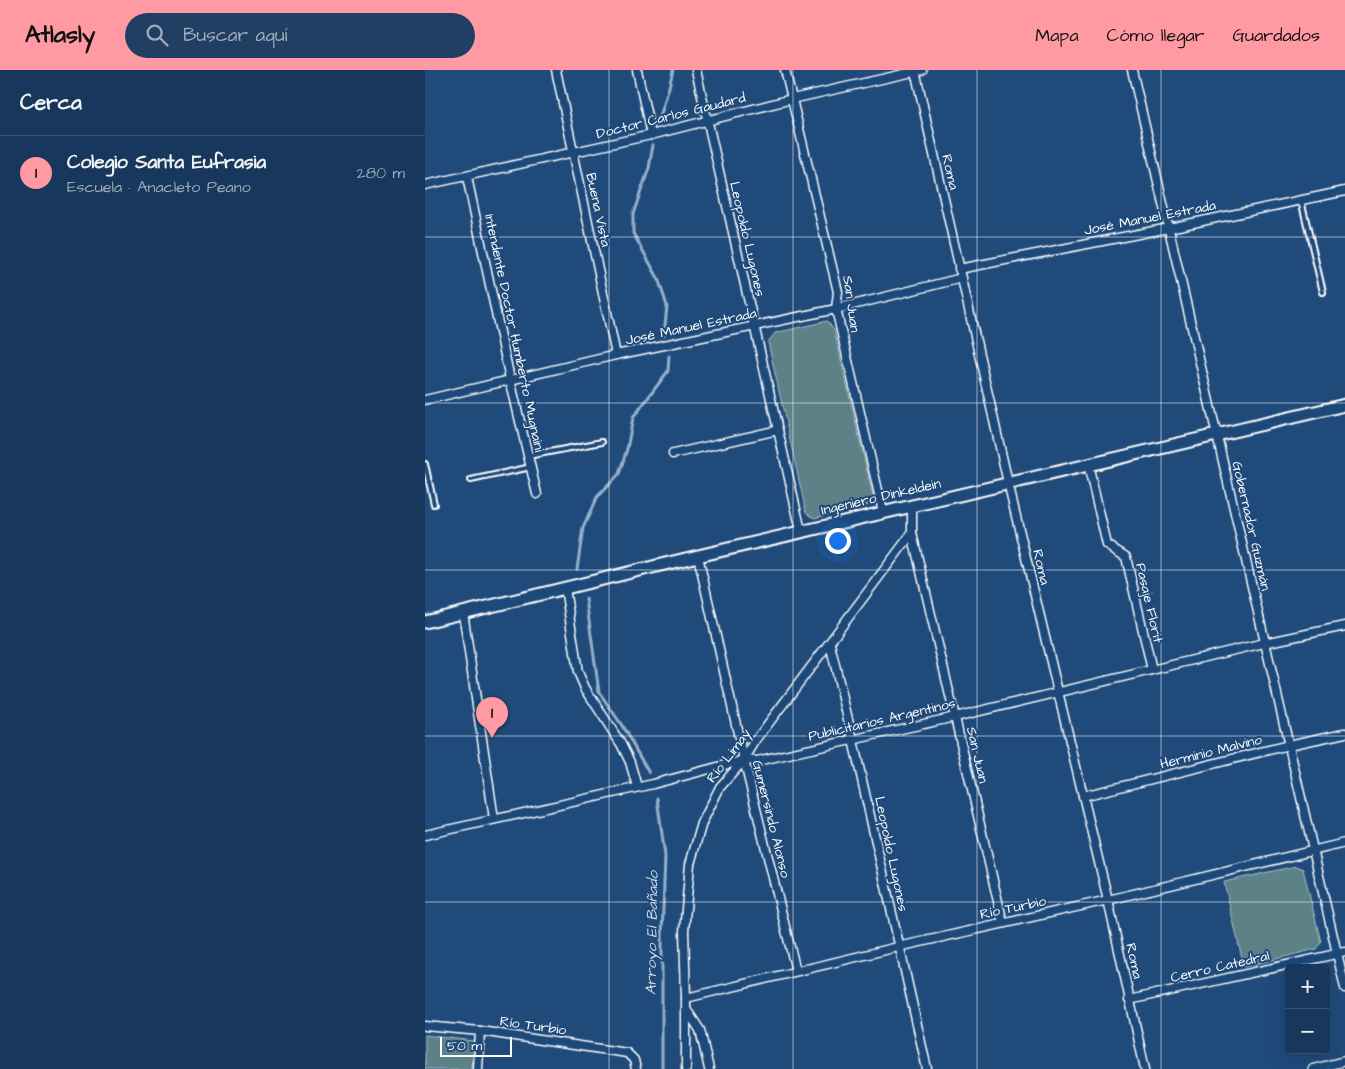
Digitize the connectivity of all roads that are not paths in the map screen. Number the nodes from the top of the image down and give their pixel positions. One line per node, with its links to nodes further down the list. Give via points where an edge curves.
1 (556, 70): 10 (street, Buena Vista)
2 (637, 70): 9 (street)
3 (696, 70): 8 (street, Leopoldo Lugones)
4 (785, 70): 7 (street, San Juan)
5 (917, 70): 7 (street, Doctor Carlos Gaudard); 16 (street, Roma)
6 (1132, 70): 15 (street, Gobernador Guzmán)
7 (792, 99): 8 (street, Doctor Carlos Gaudard); 19 (street, San Juan, via 838,292)
8 (707, 120): 9 (street, Doctor Carlos Gaudard); 20 (street, Leopoldo Lugones)
9 (651, 135): 10 (street, Doctor Carlos Gaudard)
10 (573, 153): 11 (street, Doctor Carlos Gaudard); 21 (street, Buena Vista)
11 (467, 177): 12 (street, Doctor Carlos Gaudard); 22 (street, Intendente Doctor Humberto Mugnaini)
12 (425, 185)
13 (1345, 191): 14 (street, José Manuel Estrada)
14 (1301, 200): 15 (street, José Manuel Estrada); 18 (lane)
15 (1169, 228): 16 (street, José Manuel Estrada); 26 (street, Gobernador Guzmán)
16 (959, 268): 17 (street, Roma)
17 (962, 278): 19 (street, José Manuel Estrada); 34 (street, Roma)
18 (1323, 292)
19 (836, 309): 20 (street, José Manuel Estrada); 38 (street, San Juan)
20 (754, 327): 21 (street, José Manuel Estrada); 25 (street, Leopoldo Lugones)
21 (616, 355): 22 (street, José Manuel Estrada)
22 (510, 379): 23 (street, José Manuel Estrada); 29 (street, Intendente Doctor Humberto Mugnaini)
23 (425, 400)
24 (1345, 405): 26 (main road, Ingeniero Dinkeldein)
25 (778, 430): 28 (street); 39 (street, Leopoldo Lugones)
26 (1217, 434): 31 (main road, Ingeniero Dinkeldein); 46 (street, Gobernador Guzmán)
27 (603, 442): 29 (lane)
28 (673, 454)
29 (528, 456): 32 (street, Intendente Doctor Humberto Mugnaini)
30 (425, 464): 36 (lane)
31 (1088, 464): 34 (main road, Ingeniero Dinkeldein); 48 (street, Pasaje Florit, via 1107,545 1126,556)
32 (531, 467): 33 (lane); 35 (street, Intendente Doctor Humberto Mugnaini)
33 (471, 480)
34 (1008, 483): 37 (main road, Ingeniero Dinkeldein); 49 (street, Roma)
35 (537, 494)
36 (434, 504)
37 (913, 505): 38 (main road, Ingeniero Dinkeldein); 40 (street, San Juan)
38 (883, 512): 39 (main road, Ingeniero Dinkeldein)
39 (801, 531): 41 (main road, Ingeniero Dinkeldein)
40 (912, 533): 47 (street, Río Limay); 50 (street, San Juan)
41 (697, 556): 42 (main road, Ingeniero Dinkeldein); 54 (street, Gumersindo Alonso)
42 (565, 588): 43 (main road, Ingeniero Dinkeldein); 55 (street, via 578,672 621,744)
43 (463, 612): 44 (main road, Ingeniero Dinkeldein); 57 (street)
44 (425, 622)
45 (1345, 626): 46 (street, Publicitarios Argentinos)
46 (1264, 643): 48 (street, Publicitarios Argentinos); 53 (street, Gobernador Guzmán)
47 (830, 644): 52 (street, Leopoldo Lugones); 54 (street, Río Limay)
48 (1152, 670): 49 (street, Publicitarios Argentinos)
49 (1058, 692): 50 (street, Publicitarios Argentinos); 56 (street, Roma)
50 (955, 717): 52 (street, Publicitarios Argentinos); 62 (street, San Juan)
51 (1345, 733): 53 (street, Herminio Malvino)
52 (853, 740): 54 (street, Publicitarios Argentinos, via 757,761); 63 (street, Leopoldo Lugones)
53 (1289, 745): 56 (street, Herminio Malvino); 60 (street, Gobernador Guzmán)
54 (744, 760): 55 (street, Publicitarios Argentinos); 65 (street, Gumersindo Alonso); 67 (street, Río Limay, via 720,787 702,823 690,864 685,931)
55 (637, 787): 57 (street, Publicitarios Argentinos)
56 (1083, 796): 61 (street, Roma)
57 (494, 819): 58 (street, Publicitarios Argentinos)
58 (425, 835)
59 (1345, 843): 60 (street, Río Turbio)
60 (1314, 850): 61 (street, Río Turbio); 64 (street, Gobernador Guzmán)
61 (1108, 900): 62 (street, Río Turbio); 68 (street, Roma)
62 (1003, 923): 63 (street, Río Turbio)
63 (898, 947): 65 (street, Río Turbio); 77 (street, Leopoldo Lugones)
64 (1341, 952): 66 (street, Gobernador Guzmán); 68 (street, Cerro Catedral)
65 (796, 971): 67 (street, Río Turbio)
66 (1345, 988)
67 (686, 998): 69 (street, Río Limay)
68 (1129, 1000): 78 (street, Roma)
69 (686, 1009): 75 (street, Río Limay); 76 (street, via 700,1030)
70 (425, 1026): 71 (street, Río Turbio)
71 (480, 1031): 73 (street); 74 (street, Río Turbio, via 627,1053 634,1060)
72 (1345, 1062): 79 (street)
73 (478, 1069)
74 (636, 1069)
75 (686, 1069)
76 (709, 1069)
77 (927, 1069)
78 (1145, 1069)
79 (1313, 1069)

